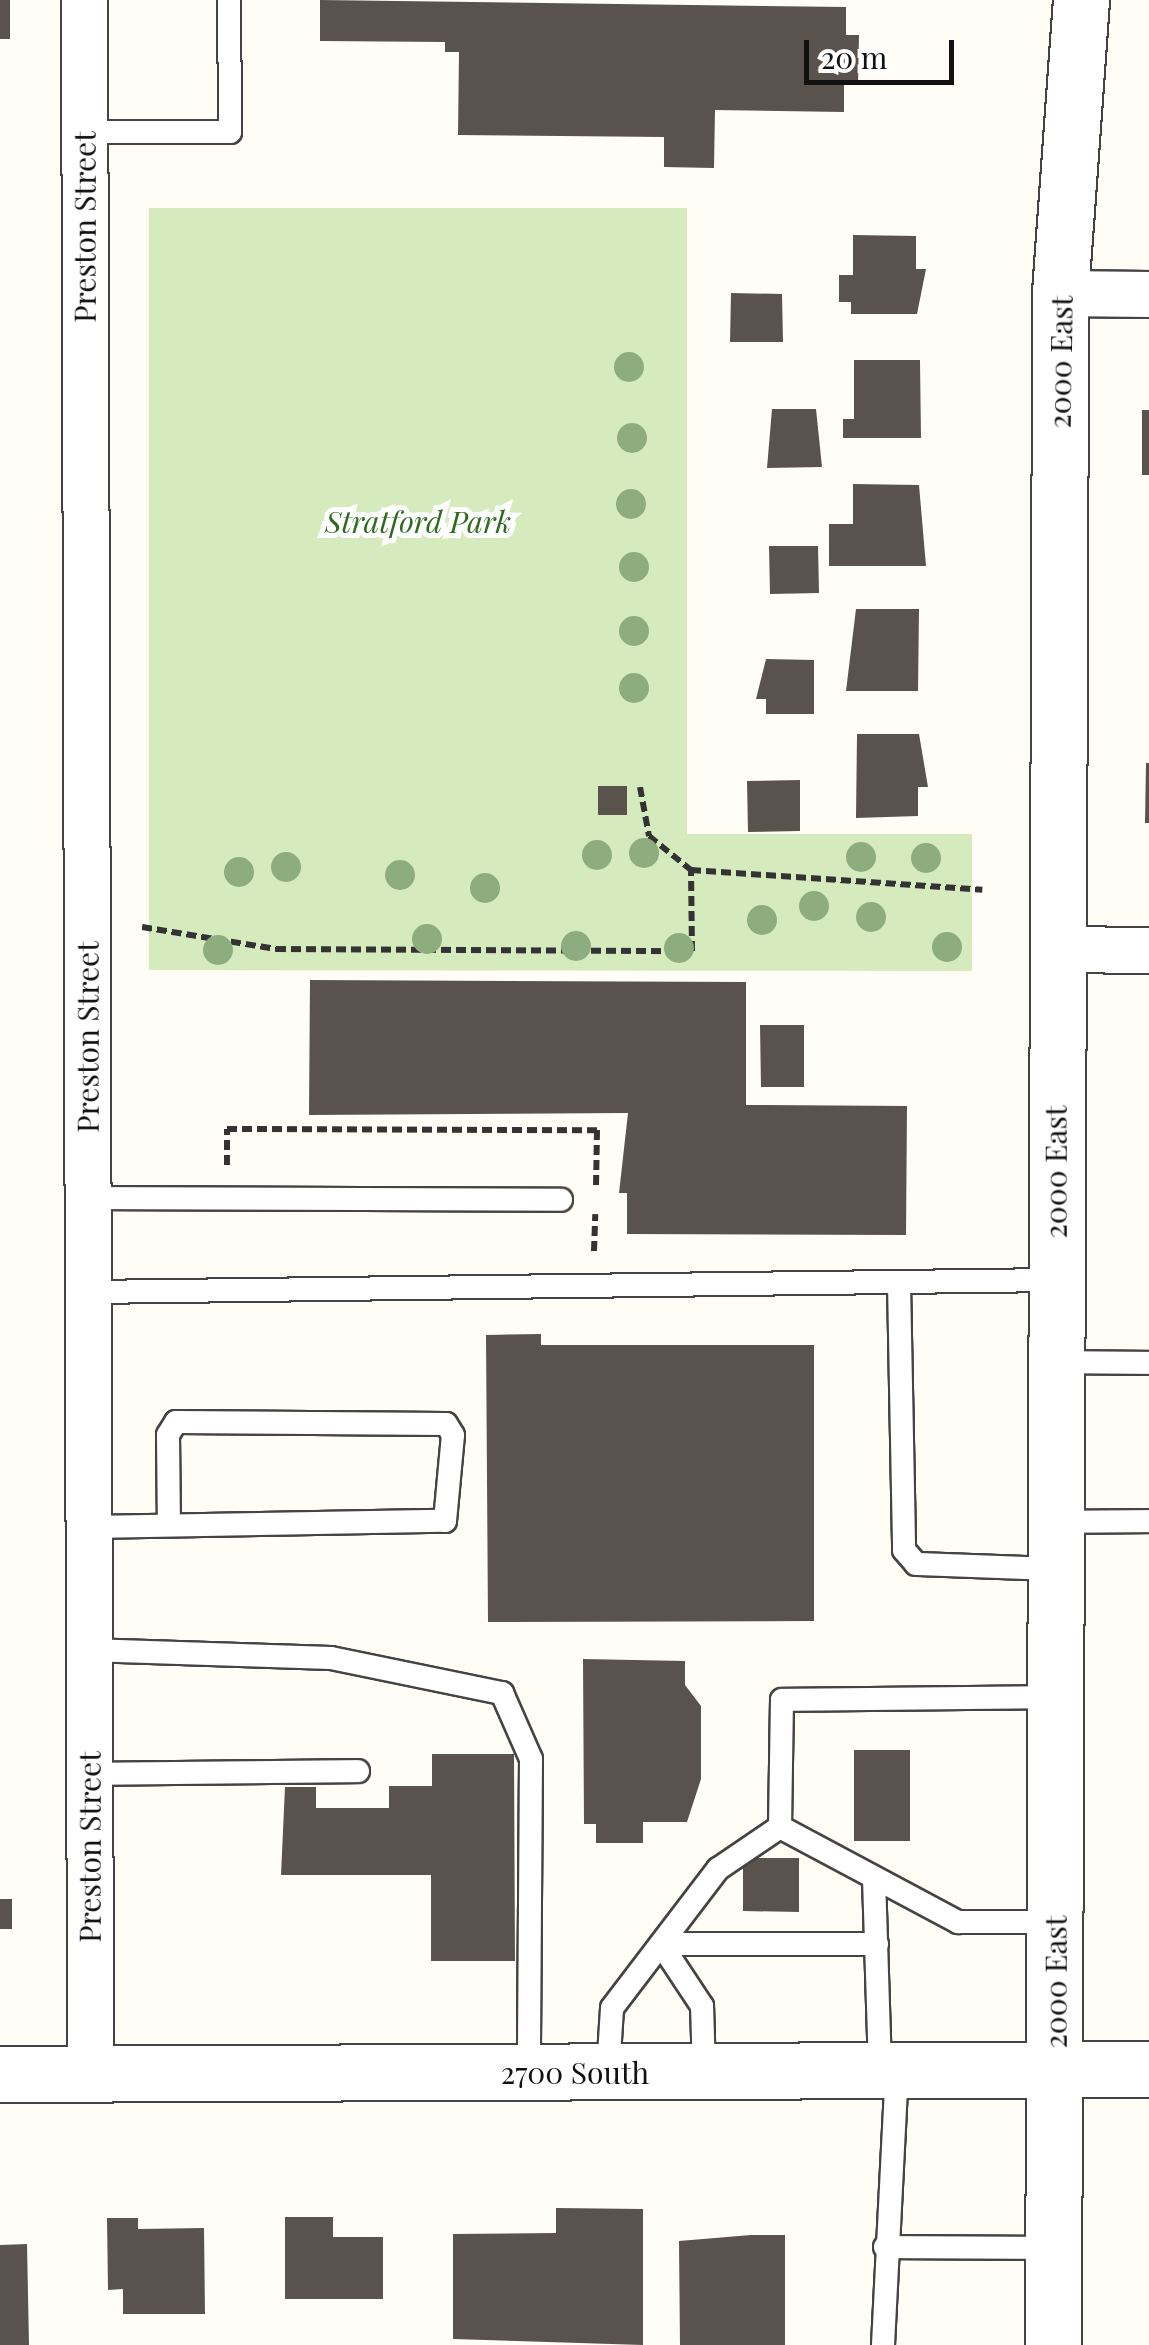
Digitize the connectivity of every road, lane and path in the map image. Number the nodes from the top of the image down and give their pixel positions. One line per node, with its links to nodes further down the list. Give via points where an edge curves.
1 (84, 0): 4 (street, Preston Street)
2 (230, 0): 4 (lane, via 230,132)
3 (1081, 0): 5 (street, 2000 East)
4 (84, 132): 14 (street, Preston Street)
5 (1060, 293): 6 (street); 11 (street, 2000 East)
6 (1149, 294)
7 (640, 787): 8 (path, via 649,836)
8 (691, 870): 9 (path); 10 (path, via 692,951 276,949)
9 (982, 890)
10 (142, 927)
11 (1056, 949): 12 (street); 16 (street, 2000 East)
12 (1149, 950)
13 (210, 1167): 18 (path, via 227,1167 227,1129 597,1130)
14 (88, 1198): 15 (lane); 19 (street, Preston Street)
15 (561, 1200)
16 (1054, 1280): 17 (lane); 20 (street, 2000 East)
17 (898, 1282): 18 (lane); 25 (lane, via 904,1550 916,1564)
18 (594, 1286): 19 (lane)
19 (88, 1292): 24 (street, Preston Street)
20 (1054, 1362): 21 (lane); 25 (street, 2000 East)
21 (1149, 1363)
22 (1149, 1521): 25 (lane)
23 (169, 1525): 23 (lane, via 168,1435 176,1422 446,1424 453,1435 445,1521); 24 (lane)
24 (88, 1527): 26 (street, Preston Street)
25 (1054, 1545): 27 (street, 2000 East)
26 (88, 1650): 29 (street, Preston Street); 38 (lane, via 331,1658 502,1692 530,1759)
27 (1055, 1697): 30 (lane, via 782,1700); 32 (street, 2000 East)
28 (358, 1771): 29 (lane)
29 (89, 1774): 42 (street, Preston Street)
30 (780, 1826): 31 (lane); 33 (lane, via 718,1869)
31 (874, 1878): 32 (lane, via 958,1922); 34 (lane)
32 (1055, 1922): 36 (street, 2000 East)
33 (662, 1944): 34 (lane); 39 (lane, via 612,2008); 40 (lane, via 702,2006)
34 (876, 1944): 37 (lane)
35 (1149, 2069): 36 (street, 2700 South)
36 (1055, 2070): 37 (street, 2700 South); 44 (street, 2000 East)
37 (888, 2071): 40 (street, 2700 South); 43 (lane)
38 (529, 2072): 39 (street, 2700 South); 42 (street, 2700 South)
39 (608, 2072): 40 (street, 2700 South)
40 (704, 2072)
41 (0, 2074): 42 (street, 2700 South)
42 (90, 2074)
43 (885, 2248): 44 (lane); 45 (lane)
44 (1053, 2248): 46 (street, 2000 East)
45 (883, 2345)
46 (1053, 2345)

